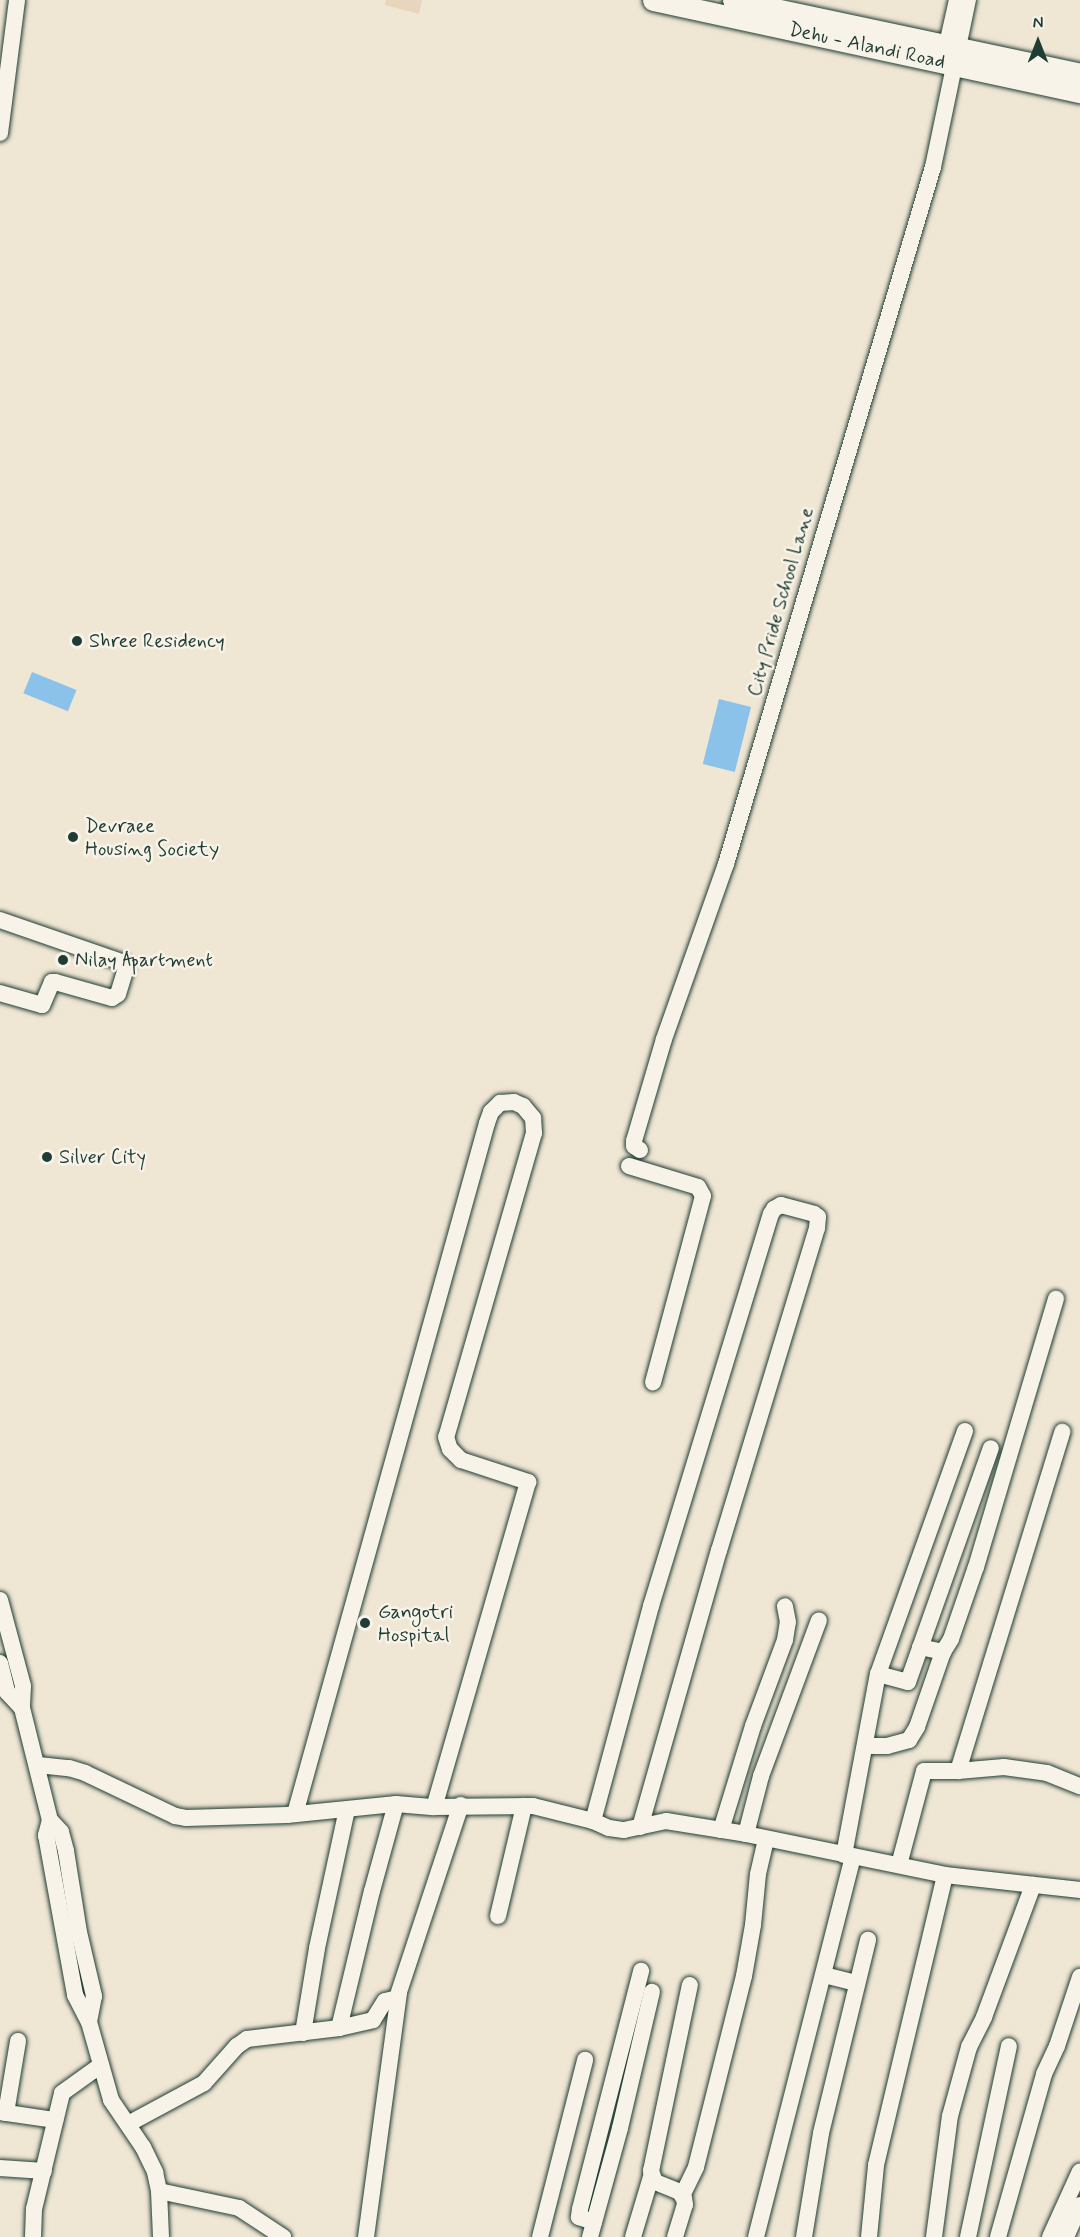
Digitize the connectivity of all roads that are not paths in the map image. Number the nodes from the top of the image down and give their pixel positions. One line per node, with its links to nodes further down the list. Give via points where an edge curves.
1 (18, 0): 9 (street)
2 (653, 0): 6 (main road, Dehu - Alandi Road)
3 (733, 0): 6 (main road, Dehu - Alandi Road)
4 (957, 0): 6 (street)
5 (968, 0): 6 (street)
6 (951, 55): 7 (main road, Dehu - Alandi Road); 8 (main road, Dehu - Alandi Road); 12 (street, City Pride School Lane, via 933,167 726,864 666,1032)
7 (1080, 74)
8 (1080, 92)
9 (0, 133)
10 (0, 920): 11 (street, via 124,963 126,968 118,994 112,998 55,982 42,1005)
11 (0, 993)
12 (637, 1148)
13 (629, 1166): 15 (street, via 698,1187 703,1196)
14 (1056, 1299): 23 (street, via 976,1567)
15 (653, 1382)
16 (965, 1431): 25 (street)
17 (1062, 1432): 29 (street)
18 (991, 1448): 22 (street)
19 (0, 1600): 26 (street, via 23,1686)
20 (785, 1606): 39 (street, via 785,1640)
21 (819, 1620): 40 (street, via 761,1776)
22 (920, 1647): 23 (street); 25 (street, via 908,1683)
23 (943, 1652): 27 (street, via 909,1740)
24 (0, 1663): 26 (street, via 7,1692)
25 (878, 1674): 27 (street)
26 (22, 1708): 28 (street)
27 (866, 1746): 42 (street)
28 (38, 1765): 36 (street, via 85,1773 175,1816 199,1819); 61 (street, via 50,1820 46,1835 75,1995 89,2022)
29 (958, 1771): 30 (street, via 1004,1767 1047,1773); 43 (street, via 924,1770)
30 (1080, 1786)
31 (396, 1804): 34 (street); 35 (street); 56 (street)
32 (461, 1805): 33 (street); 34 (street); 55 (street)
33 (524, 1806): 37 (street); 47 (street)
34 (434, 1807): 36 (street, via 528,1482 461,1460 450,1449 446,1437 534,1133 533,1118 514,1102 500,1103 487,1123)
35 (347, 1809): 36 (street); 57 (street)
36 (295, 1814)
37 (593, 1821): 38 (street, via 624,1830); 38 (street, via 651,1606 771,1214 781,1205 814,1214 818,1217 817,1228)
38 (640, 1827): 39 (street, via 666,1821)
39 (721, 1830): 40 (street)
40 (746, 1834): 41 (street)
41 (766, 1839): 42 (street); 70 (street, via 744,1976 696,2167)
42 (849, 1856): 43 (street); 50 (street)
43 (899, 1865): 44 (street)
44 (945, 1875): 45 (street); 82 (street, via 876,2165)
45 (1033, 1885): 46 (street); 83 (street, via 969,2047 950,2116)
46 (1080, 1890)
47 (498, 1916)
48 (868, 1940): 52 (street)
49 (641, 1971): 72 (street, via 580,2209 579,2217)
50 (824, 1975): 52 (street); 80 (street)
51 (1080, 1977): 85 (street, via 1044,2074)
52 (856, 1983): 81 (street, via 821,2133)
53 (690, 1985): 68 (street)
54 (652, 1992): 72 (street)
55 (398, 1998): 56 (street, via 385,2001 373,2020); 76 (street)
56 (339, 2028): 57 (street)
57 (303, 2033): 64 (street, via 247,2039 204,2083)
58 (18, 2041): 62 (street)
59 (1009, 2046): 84 (street)
60 (585, 2060): 77 (street)
61 (101, 2066): 63 (street, via 62,2093); 64 (street, via 111,2100)
62 (3, 2113): 63 (street)
63 (55, 2120): 66 (street)
64 (128, 2124): 69 (street, via 143,2147)
65 (0, 2168): 66 (street)
66 (44, 2171): 73 (street, via 34,2209)
67 (1080, 2171): 86 (street)
68 (651, 2177): 70 (street); 78 (street)
69 (159, 2191): 74 (street); 75 (street, via 239,2208)
70 (682, 2196): 79 (street, via 686,2205)
71 (1080, 2205): 87 (street)
72 (592, 2230)
73 (33, 2237)
74 (161, 2237)
75 (283, 2237)
76 (366, 2237)
77 (540, 2237)
78 (633, 2237)
79 (675, 2237)
80 (756, 2237)
81 (804, 2237)
82 (869, 2237)
83 (934, 2237)
84 (968, 2237)
85 (998, 2237)
86 (1050, 2237)
87 (1066, 2237)

